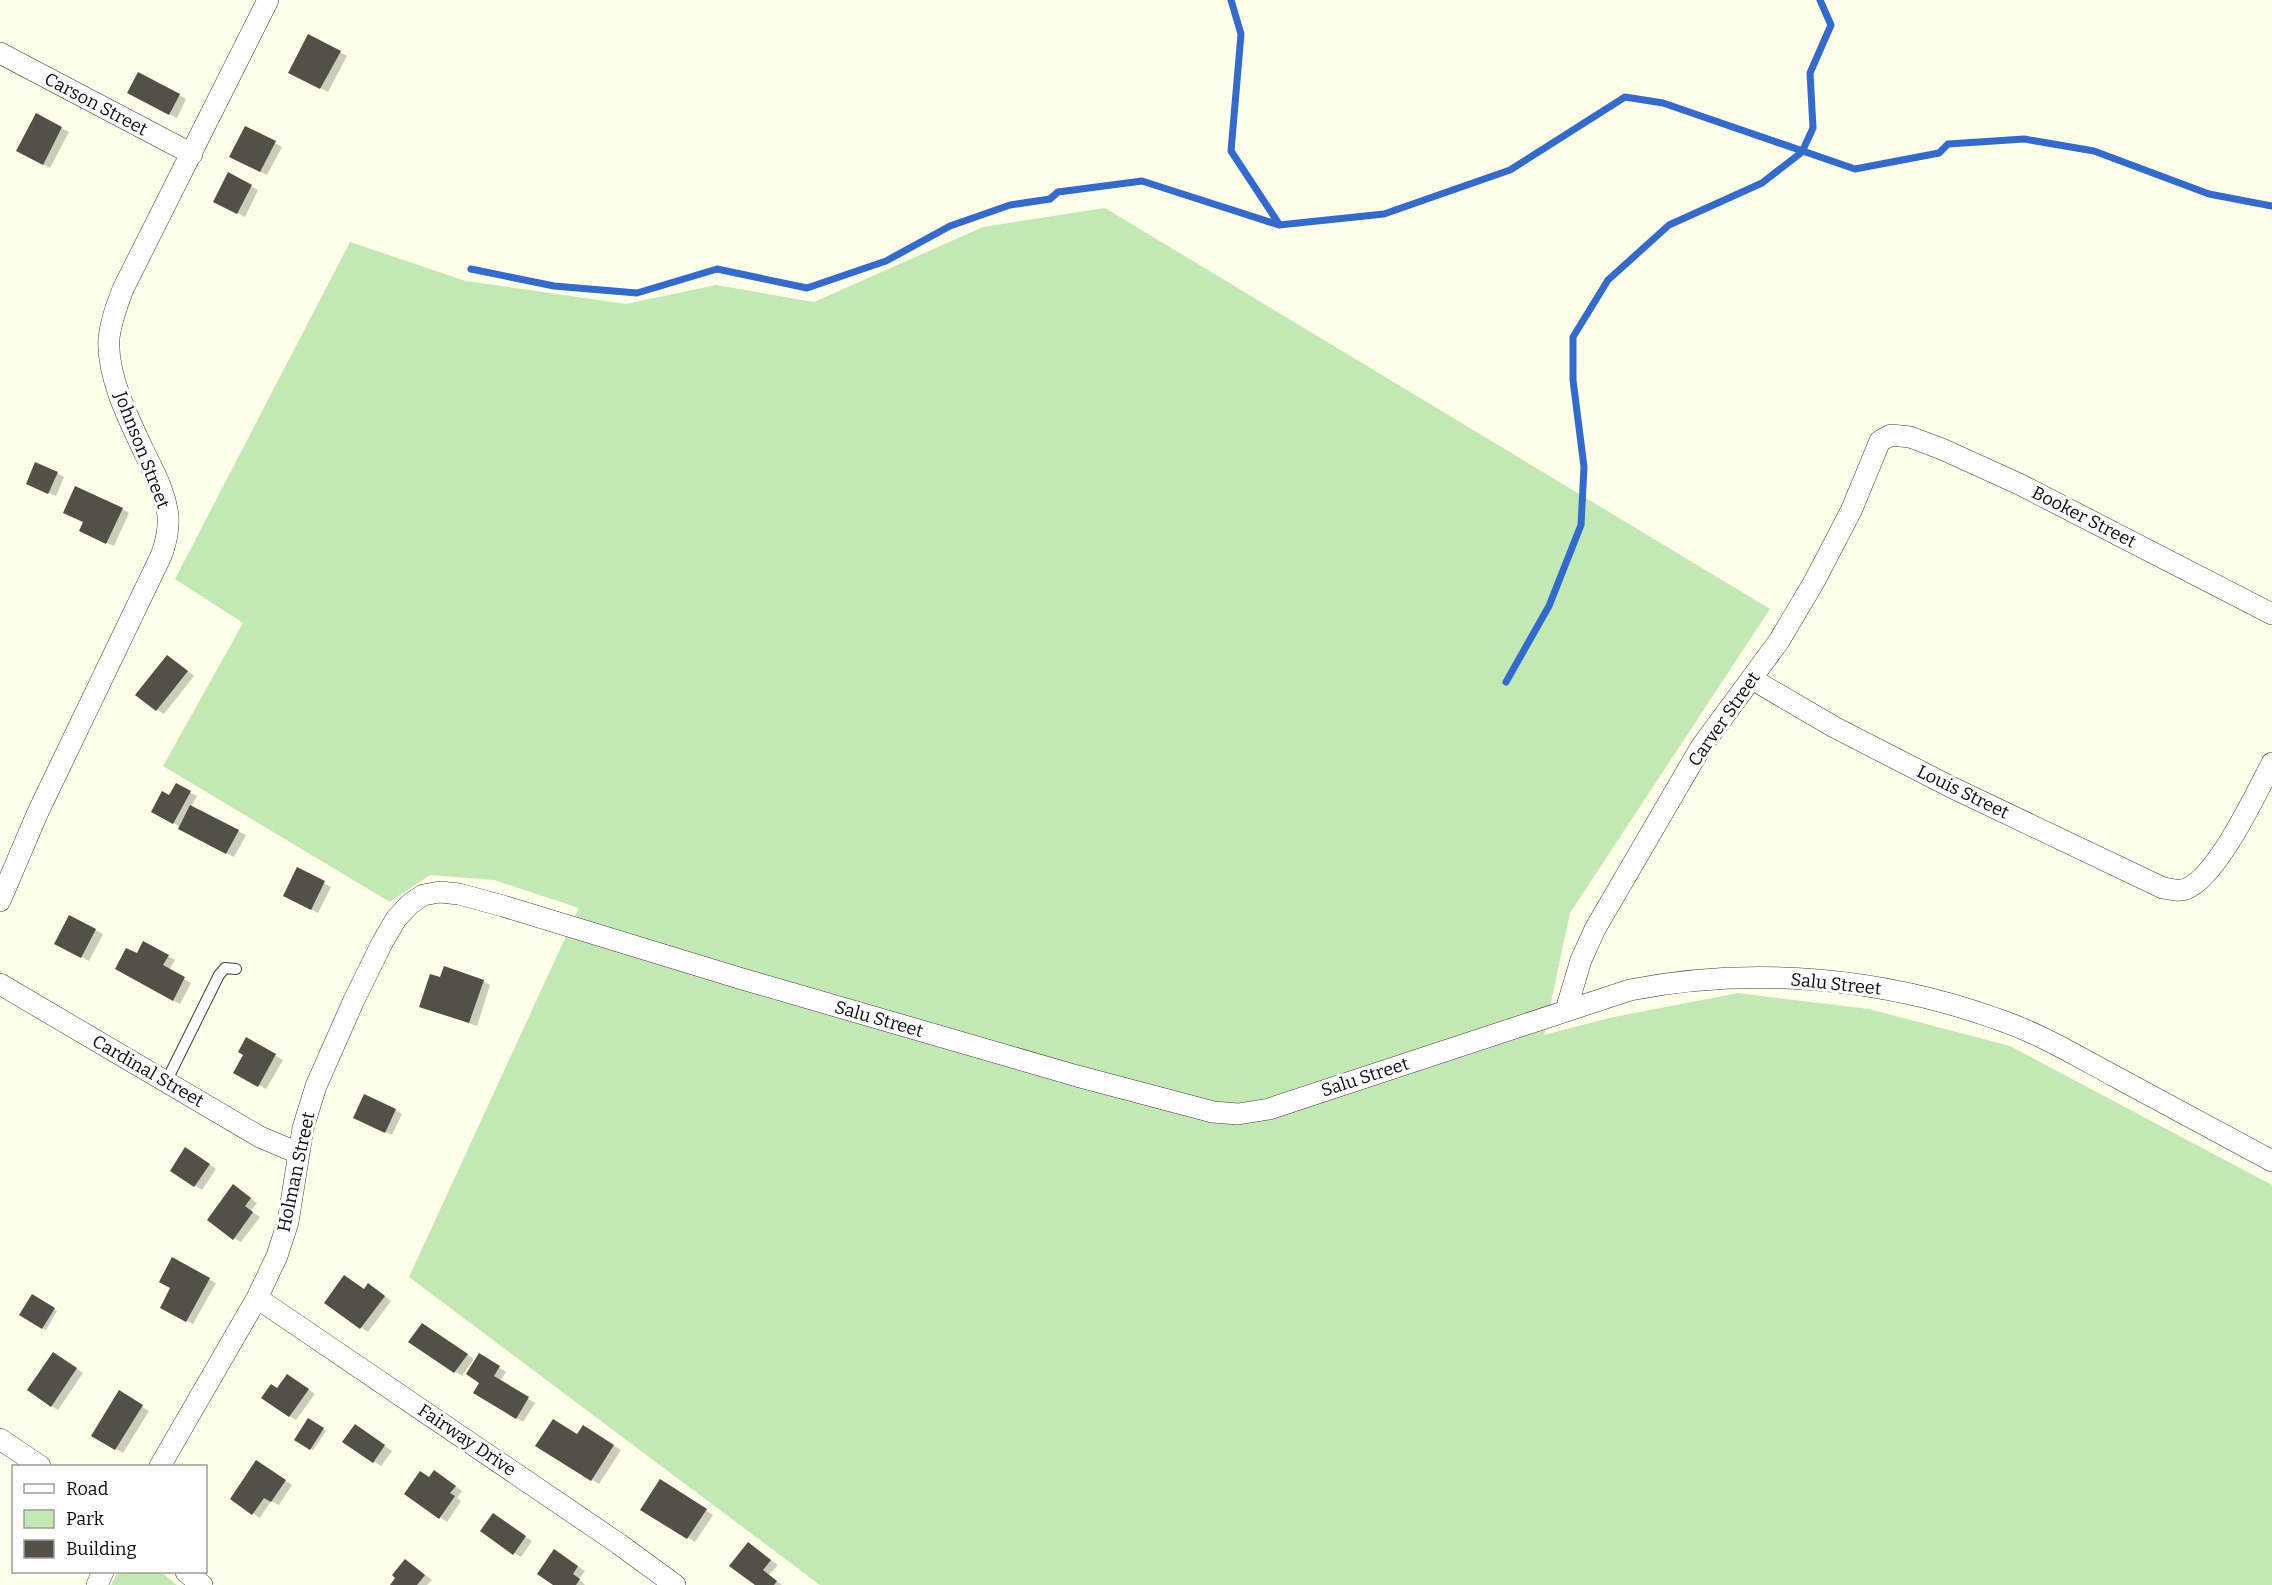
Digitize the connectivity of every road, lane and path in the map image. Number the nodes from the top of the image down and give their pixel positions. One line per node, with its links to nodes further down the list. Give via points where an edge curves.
1 (268, 0): 3 (street, Johnson Street)
2 (0, 54): 3 (street, Carson Street)
3 (192, 154): 9 (street, Johnson Street, via 123,289 109,339 119,393 165,501 166,542)
4 (1891, 435): 5 (street, Booker Street, via 1942,448 2019,484); 6 (street, Carver Street, via 1881,441 1814,582)
5 (2272, 614)
6 (1752, 679): 7 (street, Louis Street, via 1834,727 1951,787 2163,888 2180,890 2203,878); 12 (street, Carver Street, via 1701,747 1595,929)
7 (2272, 764)
8 (440, 892): 12 (street, Salu Street, via 504,906 739,978 1213,1112 1238,1114 1269,1108); 14 (street, Holman Street, via 423,895 410,904 382,943 316,1086)
9 (0, 901)
10 (236, 969): 13 (lane, via 225,968 219,975)
11 (0, 984): 13 (street, Cardinal Street)
12 (1566, 1010): 15 (street, Salu Street, via 1629,990 1738,977 1794,978 1885,988 1998,1019 2047,1040)
13 (166, 1082): 14 (street, Cardinal Street, via 260,1137)
14 (298, 1153): 16 (street, Holman Street, via 288,1222 277,1257)
15 (2272, 1161)
16 (257, 1298): 19 (street, Holman Street); 22 (street, Fairway Drive)
17 (0, 1439): 18 (street)
18 (37, 1465)
19 (161, 1465)
20 (187, 1573): 21 (street)
21 (202, 1585)
22 (675, 1585)

